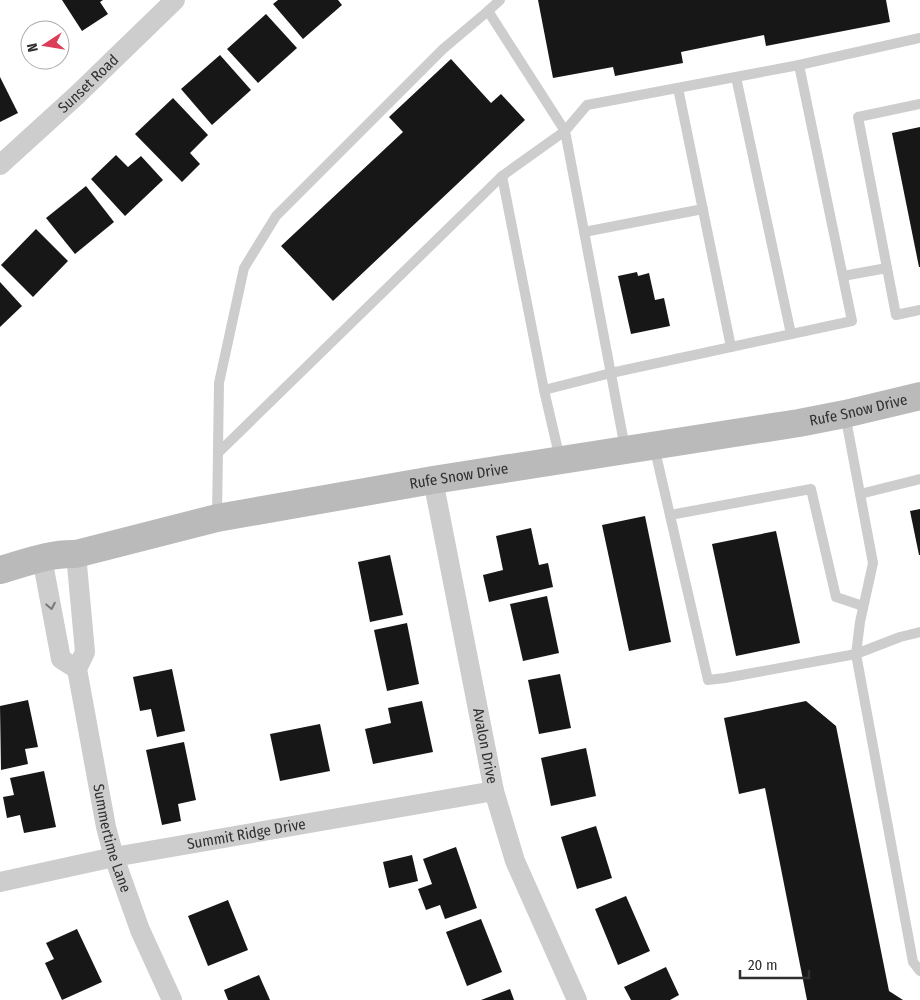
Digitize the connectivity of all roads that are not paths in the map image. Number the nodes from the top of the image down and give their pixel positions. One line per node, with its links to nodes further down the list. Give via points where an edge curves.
1 (175, 0): 10 (street, Sunset Road)
2 (500, 0): 3 (lane)
3 (488, 11): 9 (lane); 25 (lane, via 444,48 276,216 244,268 219,383)
4 (920, 38): 5 (lane)
5 (800, 65): 6 (lane); 15 (lane)
6 (736, 76): 7 (lane); 17 (lane)
7 (678, 88): 9 (lane, via 587,105); 12 (lane)
8 (920, 104): 14 (lane, via 858,117)
9 (565, 131): 11 (lane); 13 (lane)
10 (0, 165)
11 (502, 176): 20 (lane); 25 (lane)
12 (703, 209): 13 (lane); 18 (lane)
13 (584, 232): 19 (lane)
14 (887, 268): 15 (lane); 16 (lane, via 896,315)
15 (843, 276): 17 (lane, via 852,321)
16 (920, 310)
17 (791, 334): 18 (lane)
18 (731, 347): 19 (lane)
19 (611, 373): 20 (lane); 24 (lane)
20 (544, 390): 26 (lane)
21 (920, 396): 22 (main road, Rufe Snow Drive)
22 (845, 414): 23 (main road, Rufe Snow Drive); 29 (lane)
23 (654, 446): 24 (main road, Rufe Snow Drive); 30 (lane)
24 (625, 450): 26 (main road, Rufe Snow Drive)
25 (218, 453): 31 (lane)
26 (560, 460): 28 (main road, Rufe Snow Drive)
27 (920, 479): 29 (lane)
28 (433, 480): 31 (main road, Rufe Snow Drive); 39 (street, Avalon Drive)
29 (860, 494): 35 (lane, via 873,563)
30 (670, 515): 35 (lane, via 811,489 836,597); 37 (lane, via 708,680)
31 (217, 518): 32 (main road, Rufe Snow Drive)
32 (76, 554): 33 (main road, Rufe Snow Drive); 38 (street, Summertime Lane, via 85,652)
33 (42, 558): 34 (main road, Rufe Snow Drive); 38 (street, one-way to 38, via 61,659)
34 (0, 570)
35 (863, 606): 37 (lane)
36 (920, 632): 37 (lane)
37 (856, 654): 42 (lane, via 913,962)
38 (77, 669): 40 (street, Summertime Lane)
39 (494, 791): 40 (street, Summit Ridge Drive); 44 (street, Avalon Drive, via 515,862)
40 (114, 857): 41 (street, Summit Ridge Drive); 43 (street, Summertime Lane, via 140,930)
41 (0, 882)
42 (920, 970)
43 (172, 1000)
44 (577, 1000)

